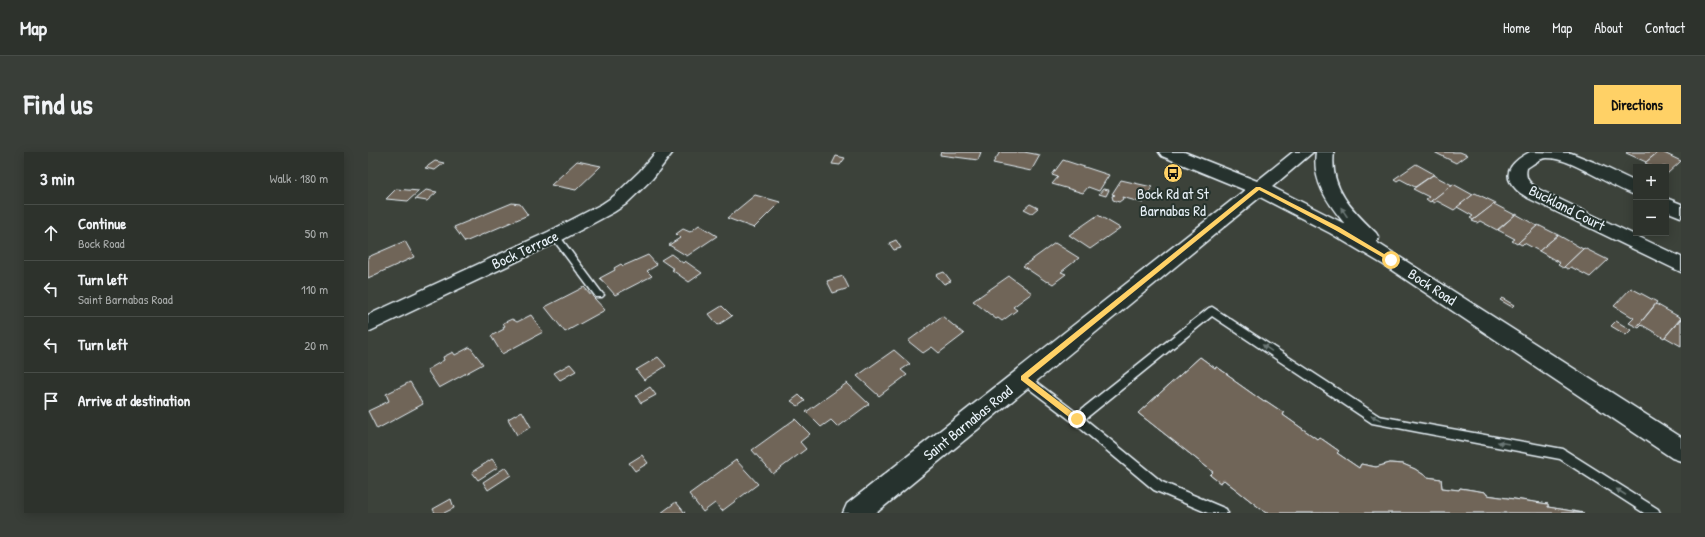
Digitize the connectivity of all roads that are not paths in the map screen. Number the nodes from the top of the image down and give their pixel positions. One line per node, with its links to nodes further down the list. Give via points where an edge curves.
1 (665, 152): 7 (street, Bock Terrace, via 646,176 620,200)
2 (1168, 152): 5 (main road, Bock Road)
3 (1304, 152): 5 (main road, Saint Barnabas Road)
4 (1325, 152): 8 (main road, one-way to 4, via 1347,216 1336,199 1326,180)
5 (1258, 188): 8 (main road, Bock Road, via 1337,228); 12 (main road, Saint Barnabas Road)
6 (1633, 189): 9 (street, Buckland Court, via 1571,158 1557,154 1544,153 1536,156 1519,166 1517,176 1521,185 1534,194)
7 (555, 236): 10 (lane); 11 (street, Bock Terrace)
8 (1391, 260): 14 (main road, Bock Road)
9 (1681, 265)
10 (599, 295)
11 (368, 324)
12 (1023, 378): 13 (lane); 15 (main road, Saint Barnabas Road)
13 (1077, 419): 16 (lane, via 1158,486); 17 (lane, one-way to 13, via 1563,454 1376,420 1212,311)
14 (1681, 450)
15 (856, 513)
16 (1222, 513)
17 (1654, 513)

